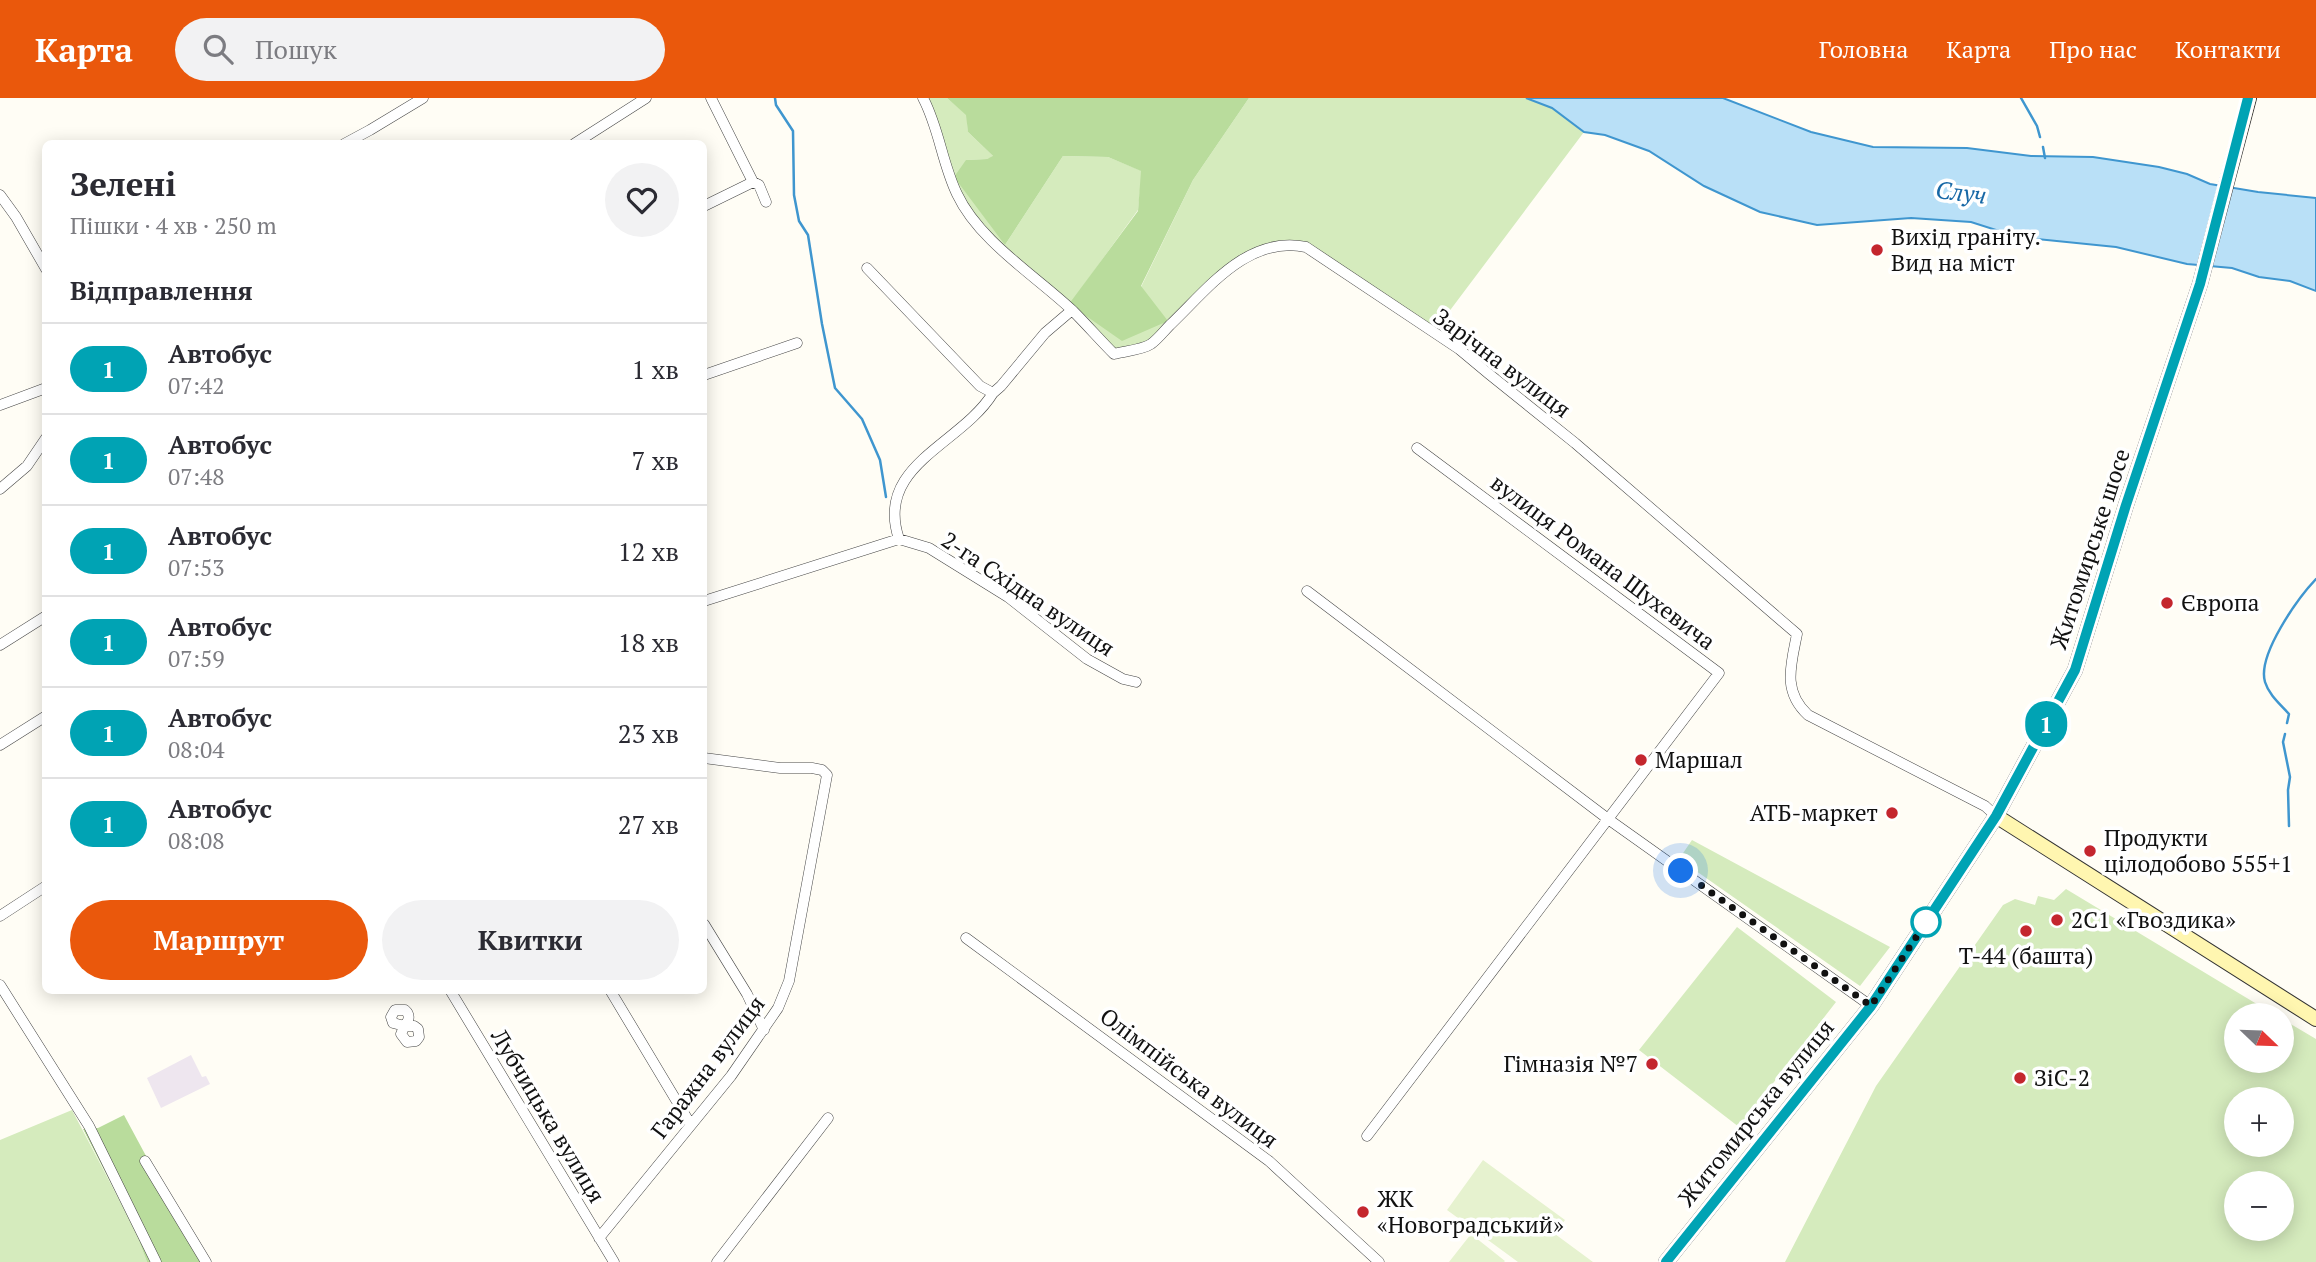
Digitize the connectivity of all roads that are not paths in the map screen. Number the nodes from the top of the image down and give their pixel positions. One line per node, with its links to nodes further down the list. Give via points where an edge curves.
1 (423, 98): 6 (street)
2 (646, 98): 7 (street)
3 (711, 98): 8 (street)
4 (923, 98): 14 (street, Зарічна вулиця, via 957,194 976,222)
5 (2249, 98): 32 (main road, Житомирське шосе, via 2200,284 2075,670)
6 (351, 140)
7 (580, 140)
8 (752, 182): 10 (street, via 759,185); 11 (street)
9 (0, 195): 12 (street)
10 (766, 202)
11 (707, 204)
12 (42, 261)
13 (867, 268): 18 (street, via 980,386)
14 (1072, 310): 18 (street, via 1045,333); 32 (street, Зарічна вулиця, via 1114,354 1149,346 1247,256 1288,243 1306,247 1481,366 1797,634 1791,688 1808,715 1985,806)
15 (797, 343): 16 (street)
16 (707, 374)
17 (42, 389): 19 (street)
18 (993, 393): 23 (street, via 973,418 913,468 900,486 894,503)
19 (0, 405)
20 (42, 444): 22 (street, via 27,466)
21 (1417, 448): 33 (street, вулиця Романа Шухевича, via 1719,673)
22 (0, 489)
23 (899, 539): 25 (street); 28 (street, 2-га Східна вулиця, via 929,548 1008,597 1087,659)
24 (1307, 592): 33 (street)
25 (707, 600)
26 (42, 619): 27 (street)
27 (0, 645)
28 (1136, 682)
29 (42, 719): 30 (street)
30 (0, 746)
31 (707, 758): 43 (street, Гаражна вулиця, via 812,768 827,775 789,981)
32 (1996, 816): 41 (main road, Житомирська вулиця); 42 (main road)
33 (1608, 819): 41 (street); 46 (street, вулиця Романа Шухевича)
34 (42, 889): 35 (street)
35 (0, 916)
36 (707, 929): 43 (street)
37 (966, 937): 53 (street, Олімпійська вулиця, via 1269,1161)
38 (0, 985): 49 (street, via 89,1126)
39 (452, 994): 48 (street, Лубчицька вулиця)
40 (612, 994): 45 (street)
41 (1871, 1006): 54 (main road, Житомирська вулиця)
42 (2316, 1019)
43 (764, 1030): 45 (street, Гаражна вулиця)
44 (828, 1118): 52 (street)
45 (691, 1125): 48 (street, Гаражна вулиця)
46 (1367, 1136)
47 (145, 1161): 50 (street)
48 (599, 1238): 51 (street, Лубчицька вулиця)
49 (156, 1262)
50 (206, 1262)
51 (614, 1262)
52 (717, 1262)
53 (1379, 1262)
54 (1666, 1262)

